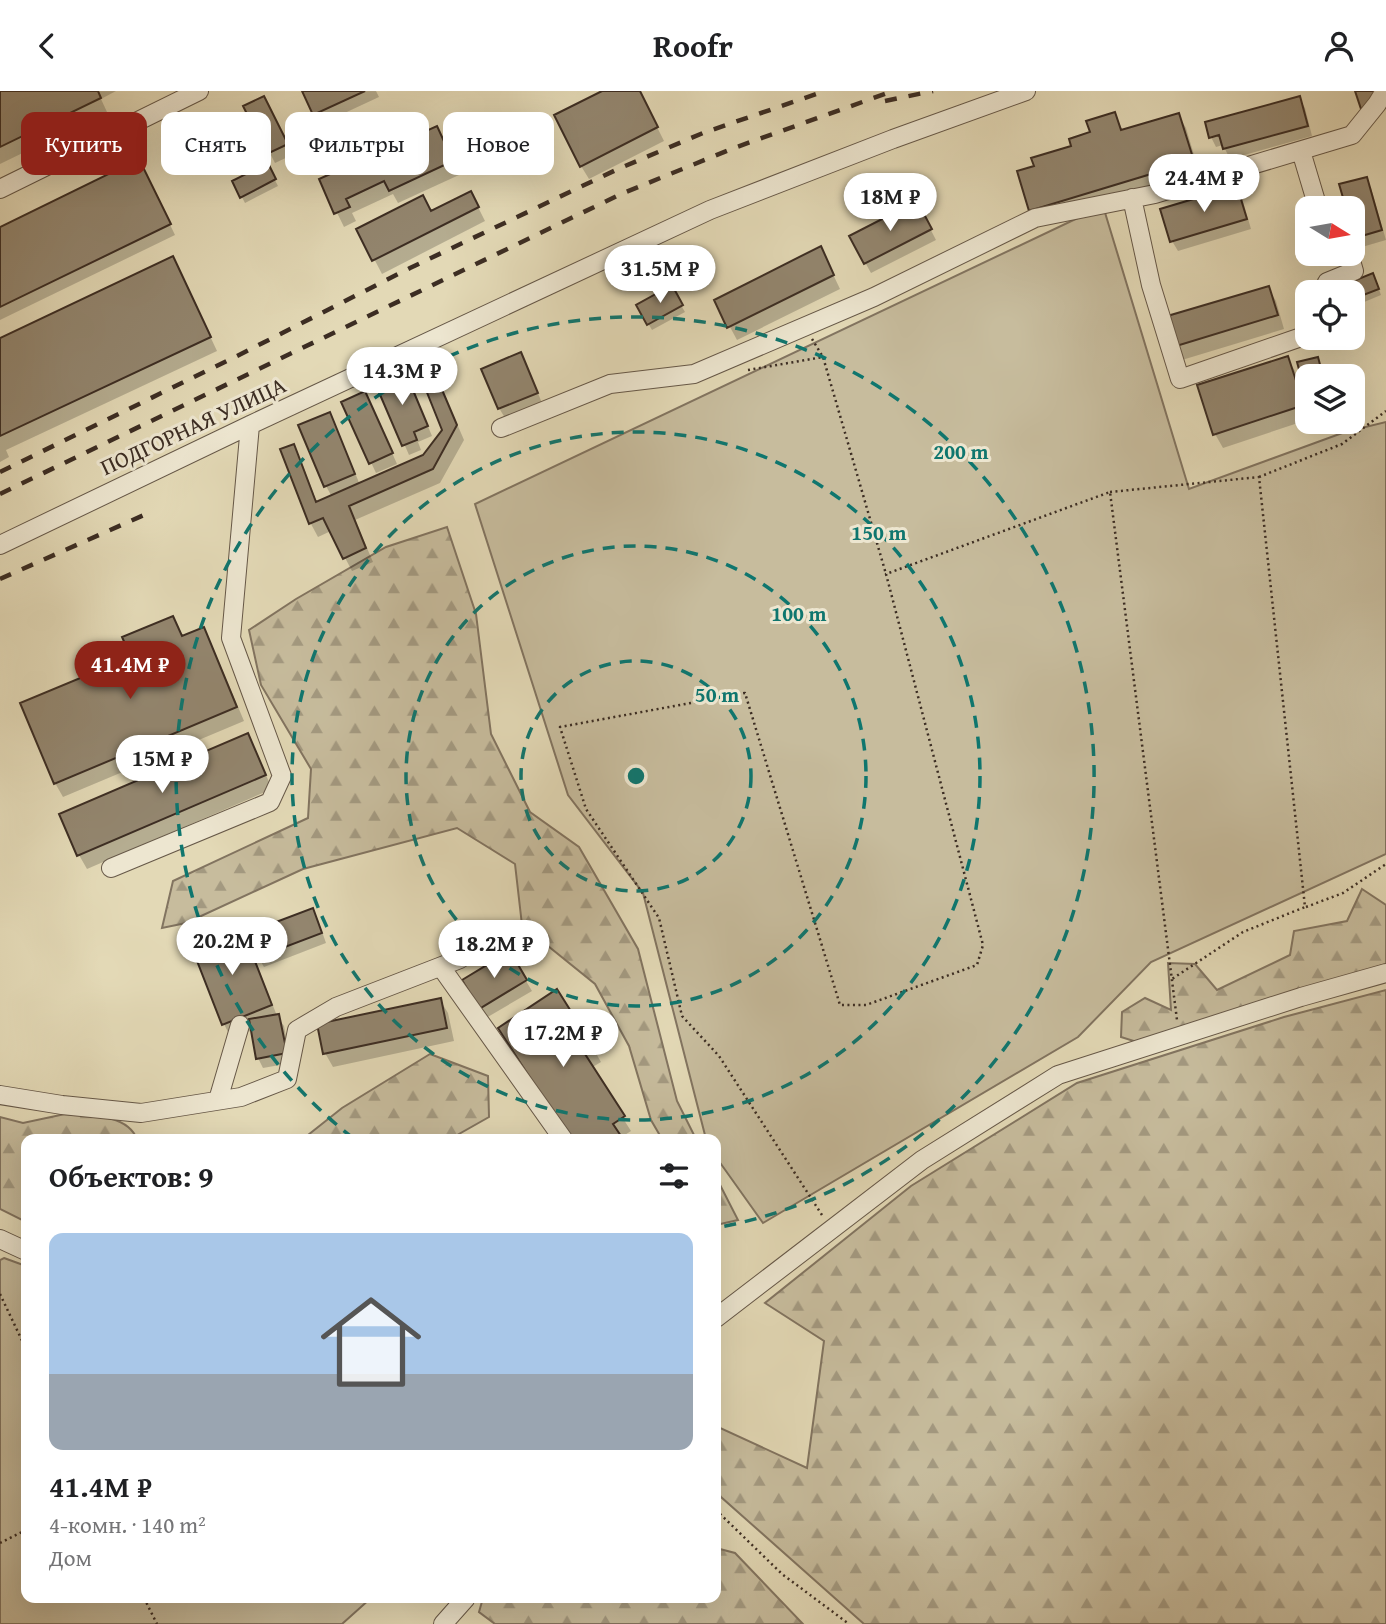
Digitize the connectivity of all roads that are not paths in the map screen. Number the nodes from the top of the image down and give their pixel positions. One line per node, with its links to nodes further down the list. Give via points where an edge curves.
1 (199, 91): 5 (street)
2 (1027, 91): 11 (street, ПОДГОРНАЯ УЛИЦА, via 710,210)
3 (1385, 91): 4 (street, via 1352,135)
4 (1301, 151): 6 (street); 7 (street)
5 (0, 189)
6 (1314, 196)
7 (1132, 198): 10 (street, via 1151,285 1180,379); 12 (street, via 1035,218 874,297 694,374 610,384)
8 (1353, 266): 9 (street, via 1354,271)
9 (1332, 280)
10 (1295, 339)
11 (250, 425): 13 (street, ПОДГОРНАЯ УЛИЦА); 14 (street, via 231,638 282,776 270,802)
12 (501, 428)
13 (0, 545)
14 (111, 868)
15 (460, 959): 16 (street)
16 (441, 967): 20 (street, via 337,1007 297,1030 287,1079); 21 (street)
17 (1386, 973): 24 (street, via 1058,1075 922,1160)
18 (240, 1025): 20 (street)
19 (0, 1095): 20 (street, via 141,1113)
20 (218, 1101)
21 (559, 1134)
22 (0, 1239): 23 (street)
23 (21, 1249)
24 (721, 1314)
25 (462, 1603): 26 (street)
26 (443, 1624)

